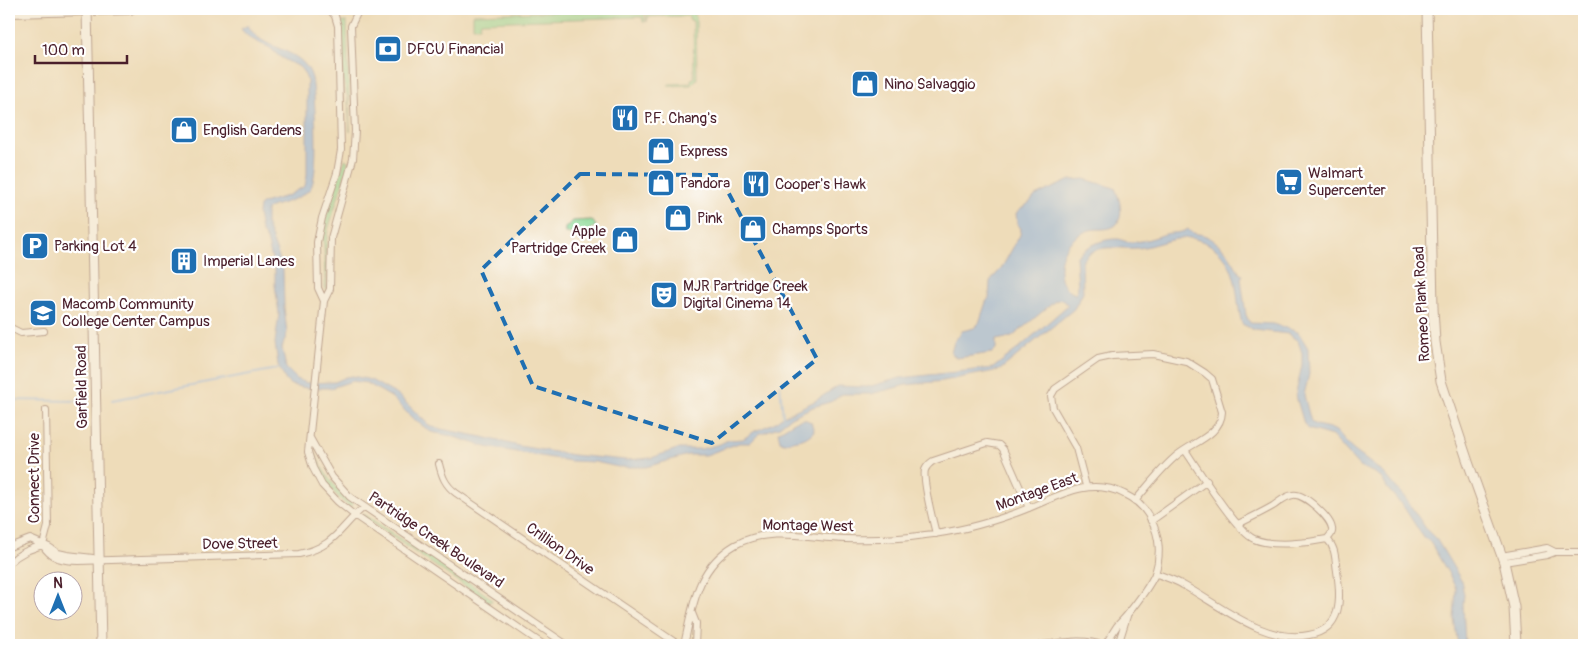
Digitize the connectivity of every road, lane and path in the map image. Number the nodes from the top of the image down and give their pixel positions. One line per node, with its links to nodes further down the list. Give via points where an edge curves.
1 (87, 9): 2 (highway); 6 (highway); 28 (main road, Garfield Road)
2 (130, 9)
3 (329, 9): 7 (street, Partridge Creek Boulevard, via 338,26 342,141 337,173 317,242 318,288)
4 (359, 9): 7 (street, Partridge Creek Boulevard, via 351,26 353,160 332,226 330,289)
5 (1427, 9): 27 (main road, Romeo Plank Road, via 1433,308 1437,353 1441,381)
6 (9, 12)
7 (324, 301): 11 (street, Partridge Creek Boulevard)
8 (9, 327): 9 (street, via 21,333)
9 (44, 331)
10 (46, 410): 24 (street, Connect Drive, via 48,526)
11 (310, 438): 17 (street, Partridge Creek Boulevard, via 332,477); 19 (street, Partridge Creek Boulevard, via 308,452 317,477 328,493)
12 (1185, 450): 14 (street); 15 (street, via 1220,424 1222,412 1212,379 1186,360 1153,354 1098,359 1055,389 1051,396 1053,408 1076,448); 16 (street)
13 (439, 464): 36 (street, Crillion Drive, via 446,485 456,493)
14 (1207, 481): 20 (street); 21 (street)
15 (1086, 486): 16 (street, Montage East, via 1114,489); 18 (street, Montage East)
16 (1135, 501): 20 (street, Montage East)
17 (364, 507): 19 (street, Dove Street); 35 (street, Partridge Creek Boulevard)
18 (1029, 508): 22 (street, Montage East); 22 (street, via 1003,449 987,443 933,461 925,468)
19 (354, 515): 28 (street, Dove Street, via 329,543 299,554); 34 (street, Partridge Creek Boulevard)
20 (1151, 521): 30 (street, Montage East, via 1159,546)
21 (1238, 524): 23 (street, via 1252,539 1262,542); 23 (street, via 1295,494 1314,505 1327,520 1332,532)
22 (936, 534): 31 (street, Montage West, via 882,540 775,534 751,538 714,561 697,588)
23 (1327, 539): 30 (street, via 1334,547 1339,610 1330,624 1308,635 1264,631 1181,584)
24 (43, 545): 25 (street, via 30,538); 28 (street, Dove Street, via 46,552 57,558); 29 (street, via 28,549)
25 (9, 547)
26 (1584, 552): 27 (street)
27 (1502, 559): 42 (main road, Romeo Plank Road, via 1514,607)
28 (99, 560): 33 (main road, Garfield Road)
29 (9, 563)
30 (1155, 573): 32 (street, Montage East)
31 (692, 613): 37 (street, Montage West); 38 (street, Montage West, via 696,624)
32 (1127, 615): 40 (street, Montage East); 41 (street, Montage East)
33 (101, 645)
34 (544, 645)
35 (566, 645)
36 (679, 645)
37 (684, 645)
38 (695, 645)
39 (1042, 645): 40 (street, via 1076,642)
40 (1104, 645)
41 (1118, 645)
42 (1516, 645)

